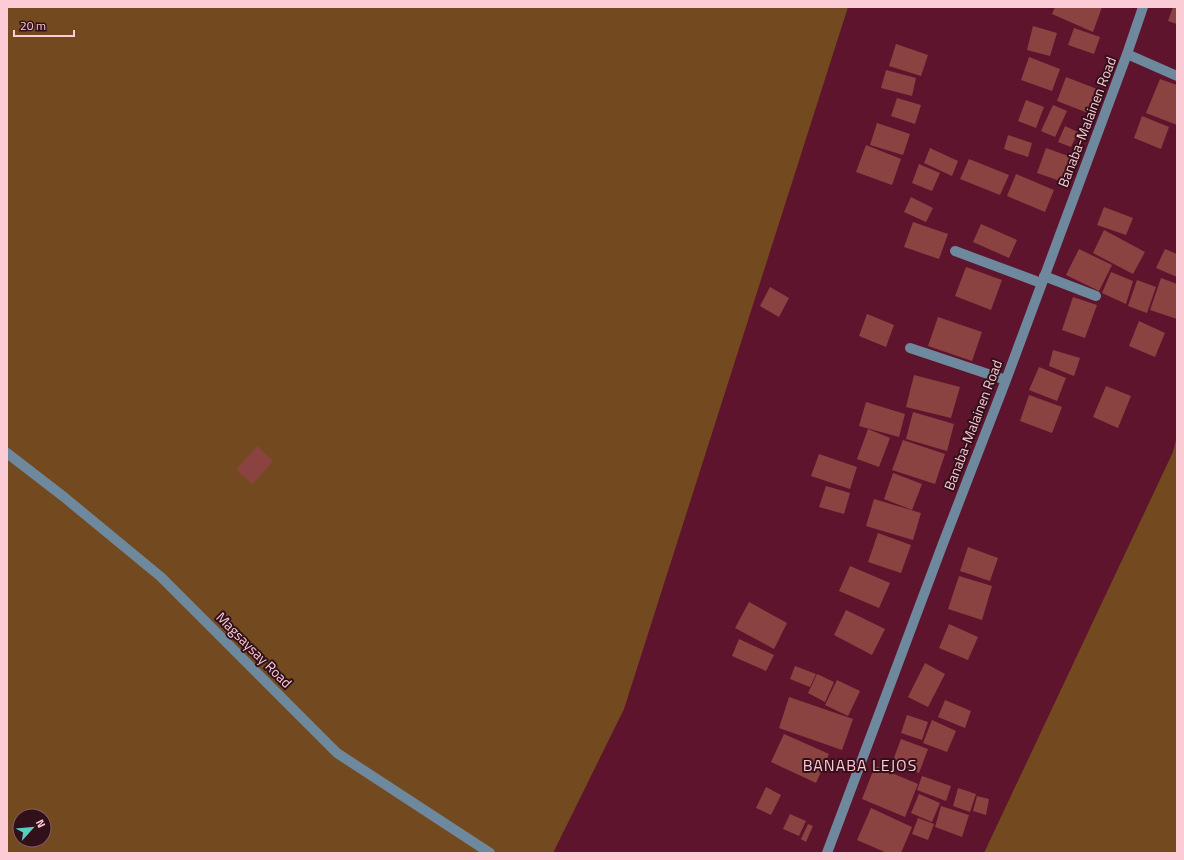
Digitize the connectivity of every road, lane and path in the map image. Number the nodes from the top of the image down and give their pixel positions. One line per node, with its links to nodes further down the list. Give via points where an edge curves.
1 (1143, 7): 2 (street, Banaba-Malainen Road)
2 (1127, 54): 3 (street); 5 (street, Banaba-Malainen Road)
3 (1177, 76)
4 (955, 251): 5 (street)
5 (1043, 280): 6 (street); 8 (street, Banaba-Malainen Road)
6 (1096, 296)
7 (910, 348): 8 (street)
8 (1006, 380): 11 (street, Banaba-Malainen Road)
9 (7, 454): 10 (street, Magsaysay Road, via 161,577 337,753)
10 (490, 853)
11 (827, 853)

